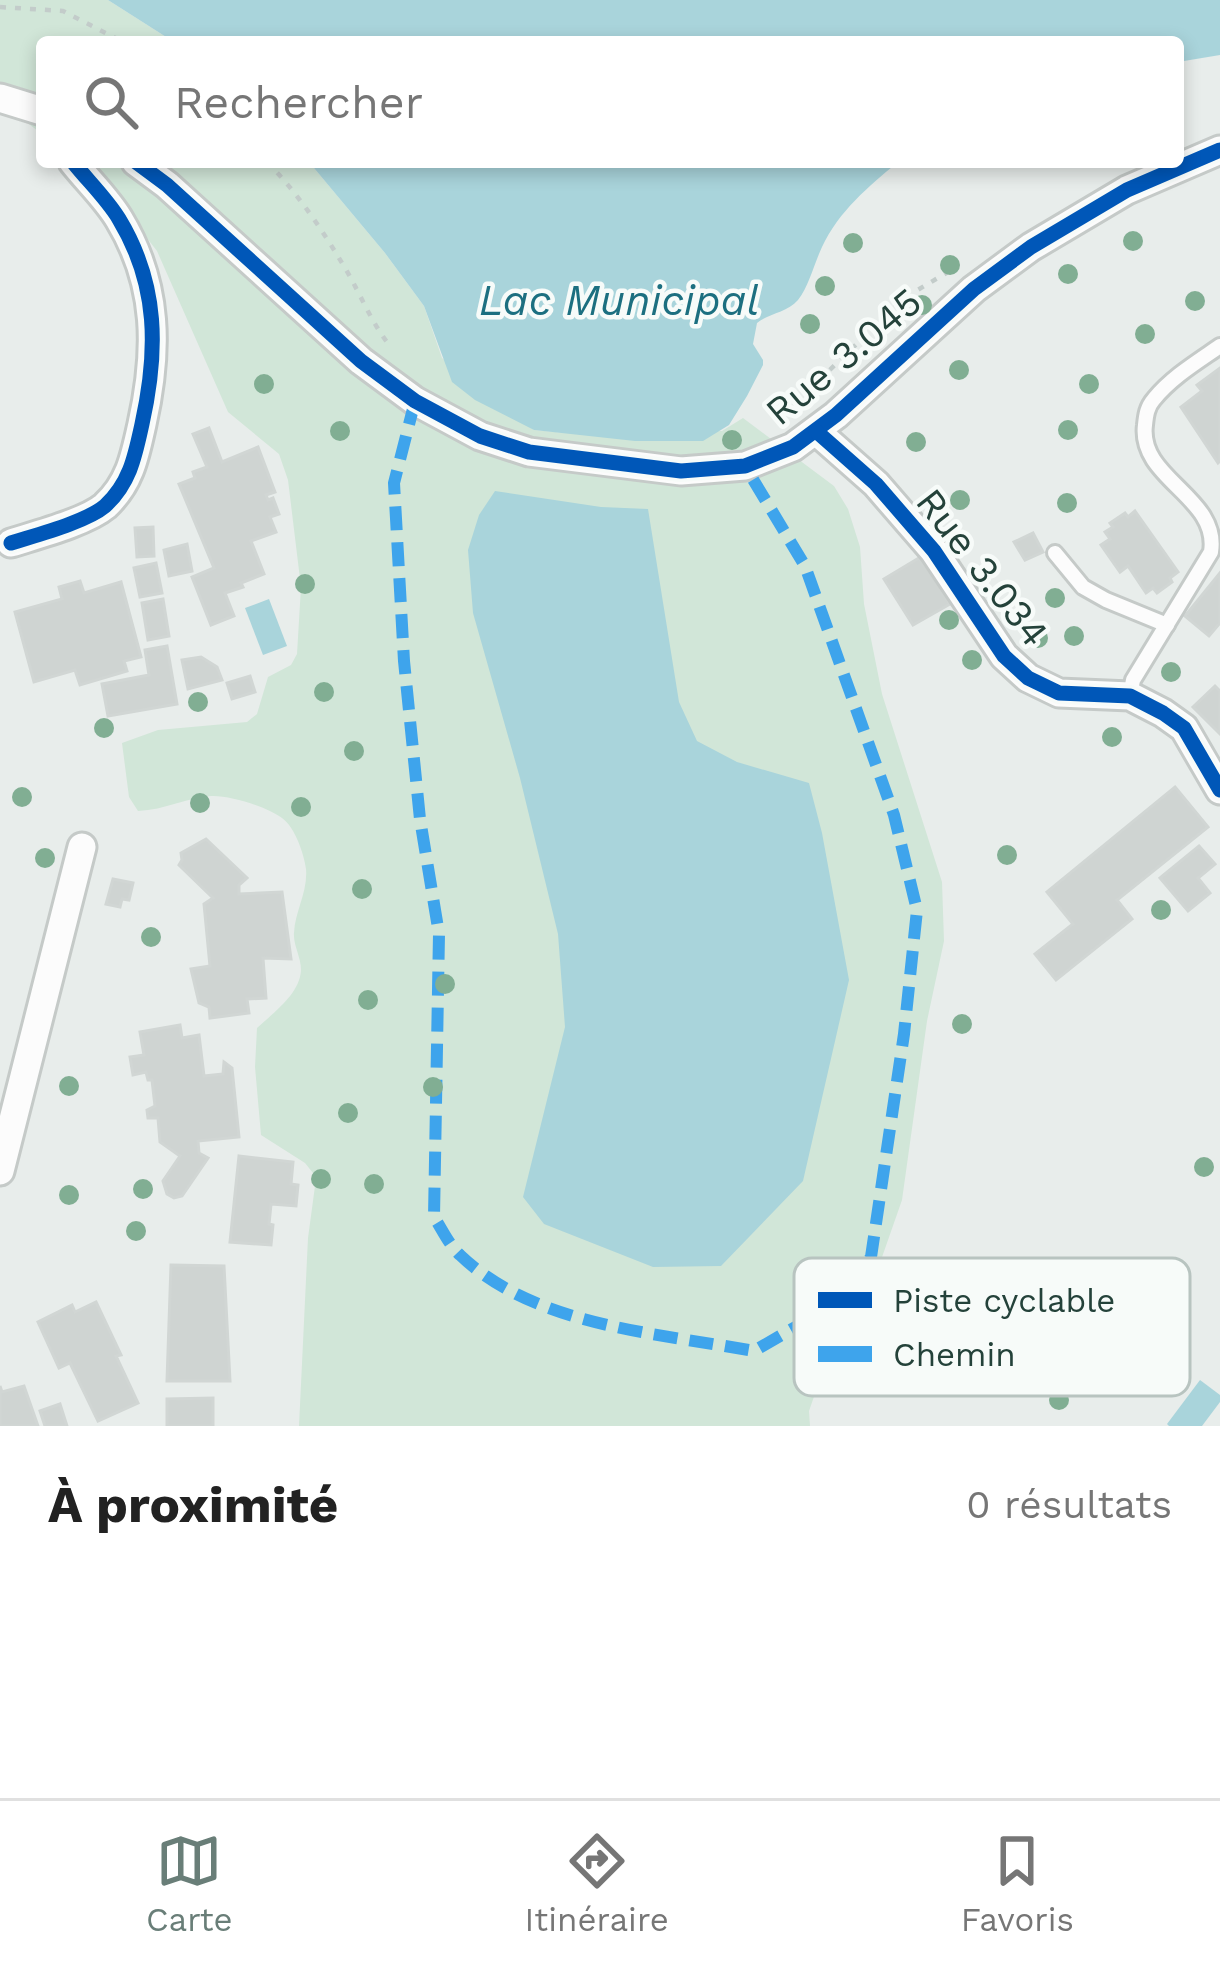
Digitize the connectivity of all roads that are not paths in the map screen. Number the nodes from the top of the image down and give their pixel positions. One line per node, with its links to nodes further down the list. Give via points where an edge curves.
1 (0, 98): 2 (street)
2 (36, 112)
3 (1220, 150): 4 (street, Rue 3.045)
4 (1184, 165)
5 (78, 168): 10 (street, via 119,218 148,283 154,349 146,404 131,475 103,508)
6 (144, 168): 9 (street, Rue 3.045, via 361,361 480,436 529,452 681,471 745,466)
7 (1178, 168): 9 (street, Rue 3.045, via 1031,247)
8 (1220, 346): 12 (lane, via 1149,404 1144,433 1154,460 1214,530 1211,552)
9 (816, 431): 13 (street, Rue 3.034, via 934,551 1004,656 1028,678 1059,693)
10 (11, 544)
11 (1055, 554): 12 (lane, via 1083,586)
12 (1167, 625): 13 (lane)
13 (1130, 696): 14 (street, Rue 3.034, via 1184,728)
14 (1220, 790)
15 (82, 847): 16 (street)
16 (0, 1171)

